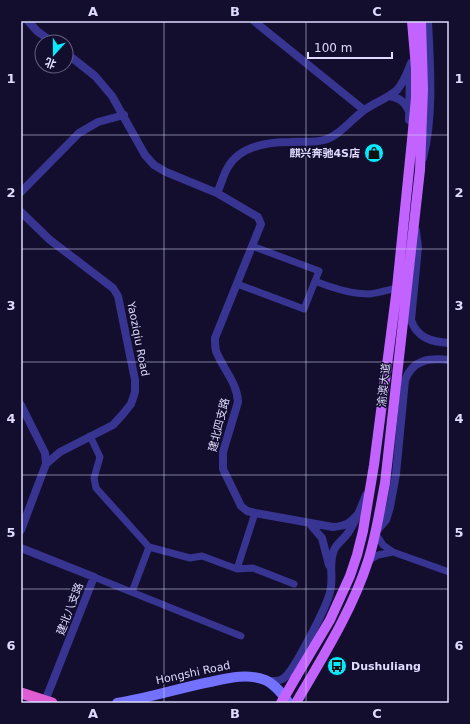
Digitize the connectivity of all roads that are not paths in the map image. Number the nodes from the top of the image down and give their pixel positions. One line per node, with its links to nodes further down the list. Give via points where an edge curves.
1 (28, 21): 7 (street)
2 (254, 21): 11 (street)
3 (409, 21): 9 (street)
4 (412, 21): 9 (main road)
5 (421, 21): 9 (main road)
6 (428, 21): 15 (street, via 429,118)
7 (41, 34)
8 (74, 59): 13 (street, 建北四支路, via 95,76)
9 (416, 67): 10 (street); 12 (street); 14 (main road, 渝澳大道); 15 (main road, 渝澳大道)
10 (389, 96): 11 (street); 12 (street, via 402,100)
11 (364, 110): 17 (street, via 325,140 278,142 248,150 236,157 228,167)
12 (410, 113): 14 (street)
13 (124, 115): 16 (street, via 98,122 79,134); 17 (street, 建北四支路, via 145,155 154,164 166,172)
14 (410, 168): 23 (main road, 渝澳大道)
15 (420, 170): 19 (main road, 渝澳大道)
16 (21, 192)
17 (217, 193): 20 (street, 建北四支路, via 258,216 260,224)
18 (21, 212): 27 (street, Yaoziqiu Road, via 50,240 113,288 118,296 135,380 135,392 131,404 113,425)
19 (415, 215): 24 (street, via 418,247 411,320 419,334 434,341); 36 (main road, 渝澳大道, via 385,483)
20 (252, 246): 21 (street, via 319,271); 22 (street, 建北四支路)
21 (315, 281): 22 (street, via 304,309); 23 (street, via 336,289 361,293)
22 (238, 284): 33 (street, 建北四支路, via 215,338 215,350 238,393 238,402 222,460 223,469 241,506)
23 (398, 288): 31 (main road, 渝澳大道)
24 (449, 343)
25 (449, 360): 36 (street, via 425,360 407,374 390,507 386,520)
26 (21, 405): 28 (street)
27 (90, 436): 29 (street, Yaoziqiu Road); 37 (street, via 100,457 94,478 96,488)
28 (42, 446): 29 (street, via 53,452); 30 (street)
29 (60, 452): 30 (street, Yaoziqiu Road)
30 (46, 464): 35 (street)
31 (371, 481): 32 (street); 52 (main road, 渝澳大道, bridge, via 359,549 350,576 330,620)
32 (359, 513): 34 (street, 建北四支路, via 345,525 333,527); 41 (street, via 346,536 334,550)
33 (255, 514): 34 (street, 建北四支路); 42 (street)
34 (309, 523): 41 (street, via 322,538)
35 (21, 530)
36 (376, 533): 39 (street, via 383,545); 40 (main road, 渝澳大道)
37 (149, 547): 42 (street, via 190,558 202,556); 46 (street)
38 (21, 548): 44 (street, 建北八支路)
39 (393, 552): 40 (street, via 378,555); 43 (street)
40 (368, 561): 54 (main road, 渝澳大道, via 340,626)
41 (330, 568): 48 (street, via 332,579 323,611 291,669 284,678 277,681)
42 (238, 569): 45 (street, via 253,568)
43 (449, 572)
44 (94, 577): 46 (street); 50 (street, 建北八支路)
45 (294, 584)
46 (132, 592): 47 (street)
47 (241, 636)
48 (266, 680): 51 (main road, Hongshi Road, via 237,677); 53 (main road)
49 (21, 693): 50 (highway)
50 (49, 702)
51 (117, 703)
52 (281, 703)
53 (289, 703)
54 (296, 703)

